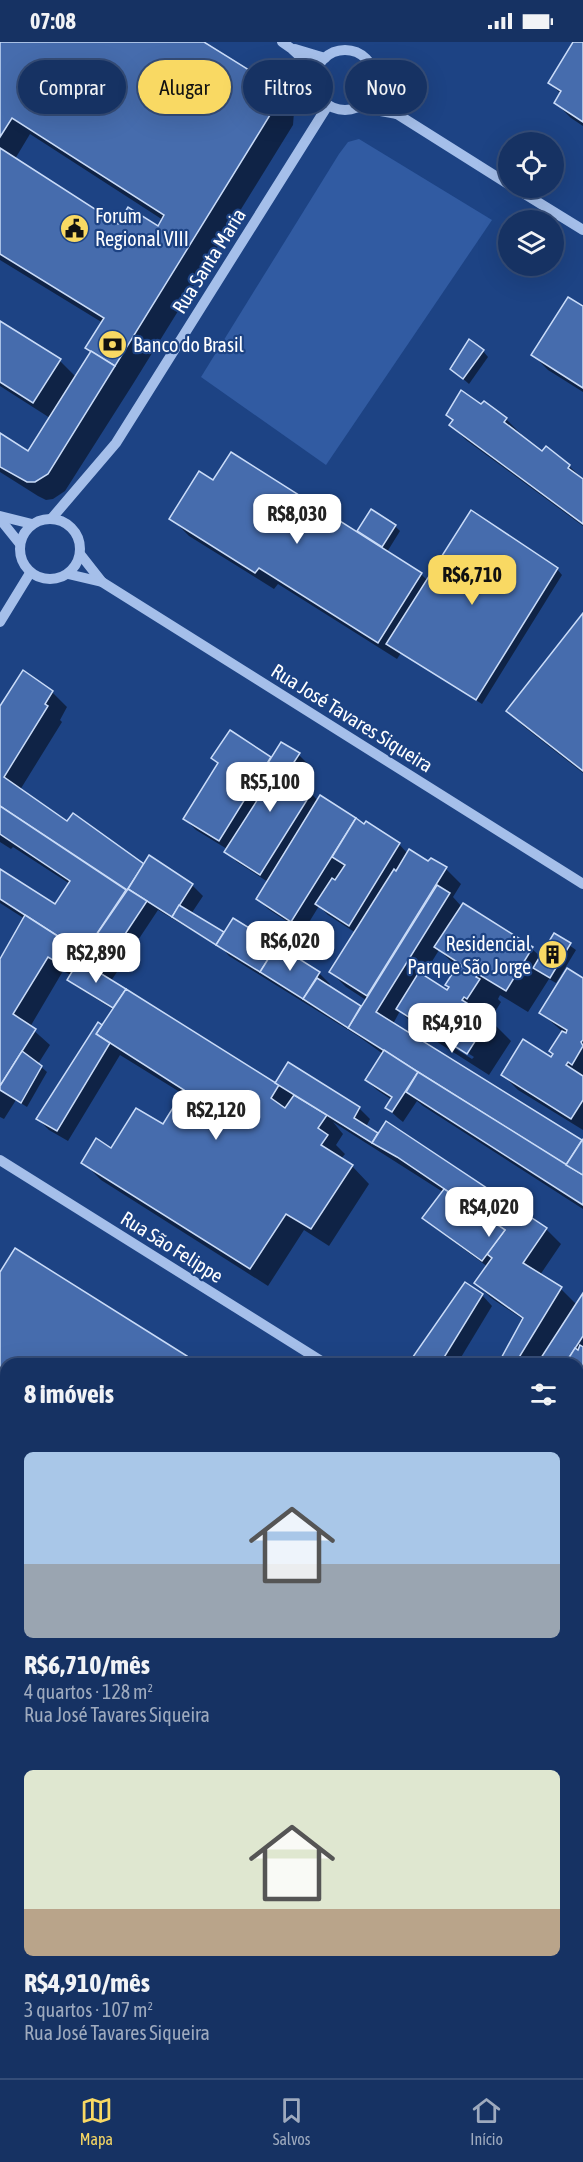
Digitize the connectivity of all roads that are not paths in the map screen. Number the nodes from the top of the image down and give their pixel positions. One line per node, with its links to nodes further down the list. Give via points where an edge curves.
1 (282, 42): 3 (street)
2 (366, 42): 4 (street)
3 (292, 48): 5 (street); 6 (street)
4 (359, 53): 5 (street, via 339,50); 7 (street)
5 (325, 58)
6 (305, 60)
7 (368, 60)
8 (322, 114): 14 (street, Rua Santa Maria, via 116,443)
9 (397, 114): 10 (street)
10 (498, 178)
11 (531, 198): 12 (street)
12 (583, 230)
13 (0, 518): 15 (street); 16 (street)
14 (52, 518): 15 (street); 17 (street, via 70,526 80,543)
15 (32, 524): 16 (street)
16 (20, 544): 18 (street, via 21,560)
17 (80, 554): 19 (street); 20 (street, Rua José Tavares Siqueira)
18 (30, 573): 19 (street, via 49,580); 21 (street)
19 (68, 574): 20 (street, Rua José Tavares Siqueira)
20 (102, 582): 22 (street, Rua José Tavares Siqueira)
21 (0, 622)
22 (583, 884)
23 (0, 1160): 24 (street, Rua São Felippe)
24 (316, 1358)

